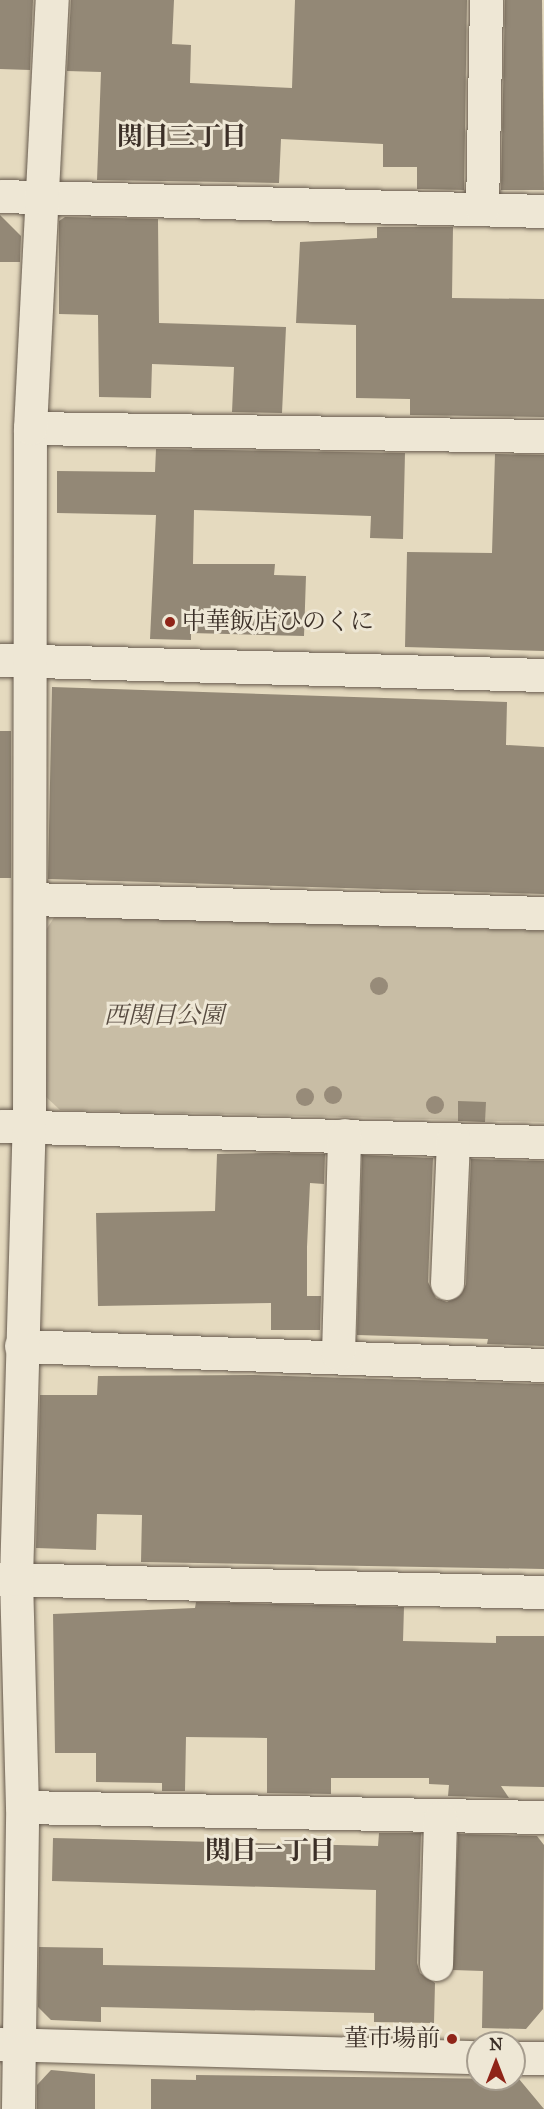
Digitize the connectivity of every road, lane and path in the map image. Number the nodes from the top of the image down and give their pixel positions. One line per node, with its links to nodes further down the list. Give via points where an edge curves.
1 (52, 0): 4 (street)
2 (486, 0): 5 (street)
3 (0, 196): 4 (street)
4 (39, 197): 5 (street); 7 (street)
5 (482, 209): 6 (street)
6 (544, 211)
7 (30, 428): 8 (street); 9 (street)
8 (544, 436)
9 (16, 660): 10 (street); 11 (street)
10 (544, 675)
11 (30, 899): 12 (street); 13 (street)
12 (544, 913)
13 (14, 1126): 14 (street); 18 (street)
14 (344, 1135): 15 (street); 19 (street)
15 (453, 1139): 16 (street); 17 (street)
16 (544, 1142)
17 (447, 1283)
18 (21, 1346): 19 (street); 21 (street)
19 (338, 1354): 20 (street)
20 (544, 1365)
21 (8, 1579): 22 (street); 23 (street)
22 (544, 1592)
23 (22, 1807): 25 (street); 27 (street)
24 (544, 1817): 25 (street)
25 (440, 1818): 26 (street)
26 (436, 1964)
27 (10, 2044): 28 (street); 31 (street)
28 (466, 2057)
29 (526, 2058): 30 (street)
30 (544, 2058)
31 (18, 2109)

